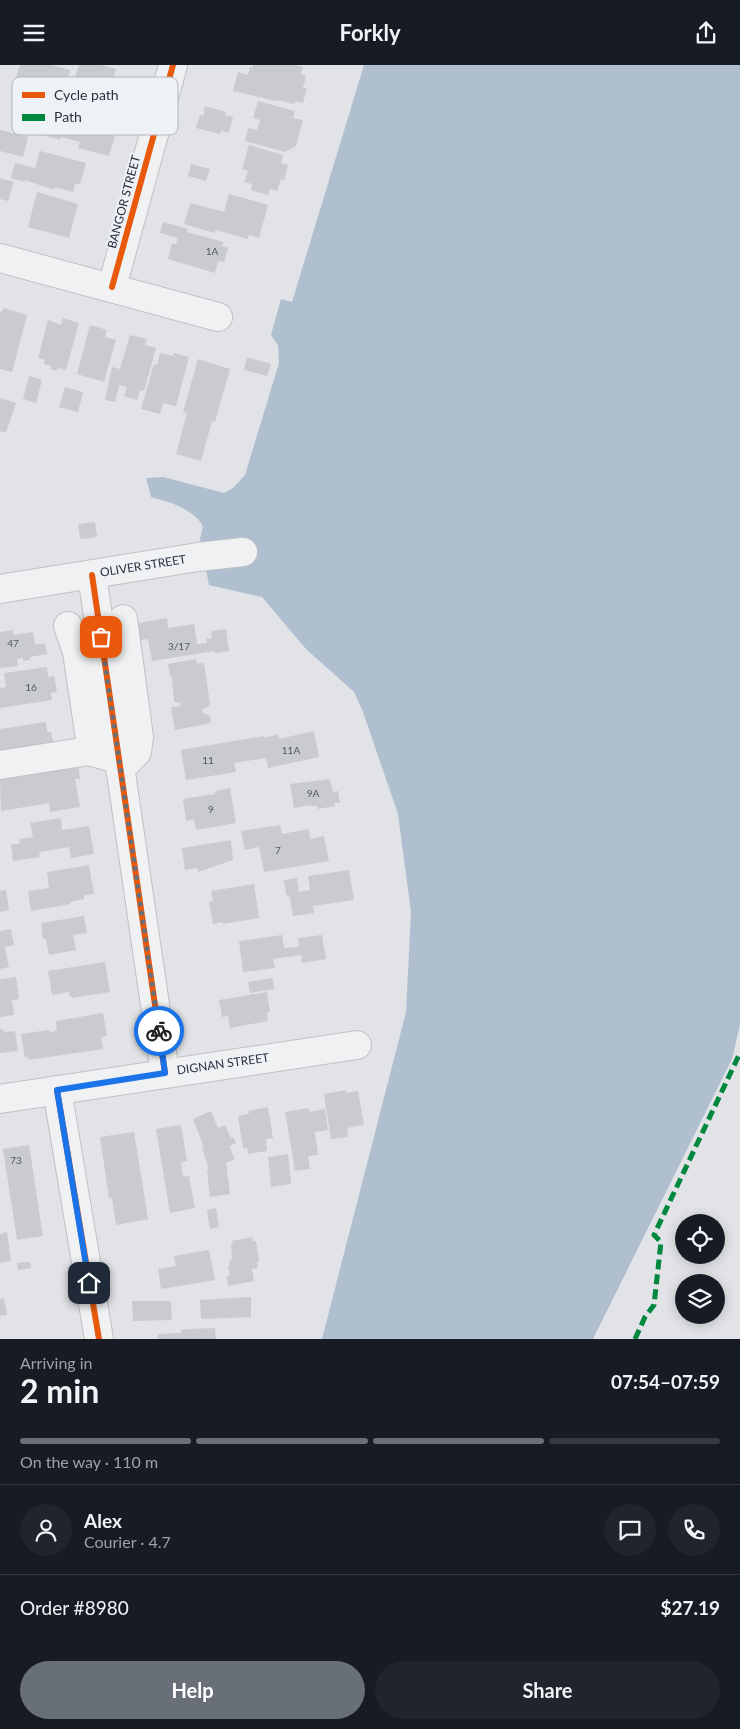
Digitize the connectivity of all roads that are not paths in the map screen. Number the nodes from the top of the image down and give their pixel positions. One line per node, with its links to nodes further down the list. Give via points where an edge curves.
1 (154, 135): 3 (street, BANGOR STREET)
2 (0, 258): 3 (street)
3 (112, 287): 4 (street)
4 (218, 317)
5 (243, 552): 6 (street, OLIVER STREET)
6 (92, 575): 7 (street, OLIVER STREET); 11 (street)
7 (0, 589)
8 (123, 619): 11 (street, via 139,737 137,752)
9 (68, 626): 10 (street, via 77,652)
10 (92, 752): 11 (street); 12 (street)
11 (120, 764): 14 (street)
12 (0, 765)
13 (357, 1045): 14 (street, DIGNAN STREET)
14 (165, 1073): 15 (street, DIGNAN STREET)
15 (57, 1090): 16 (street, DIGNAN STREET); 17 (street)
16 (0, 1099)
17 (98, 1339)

